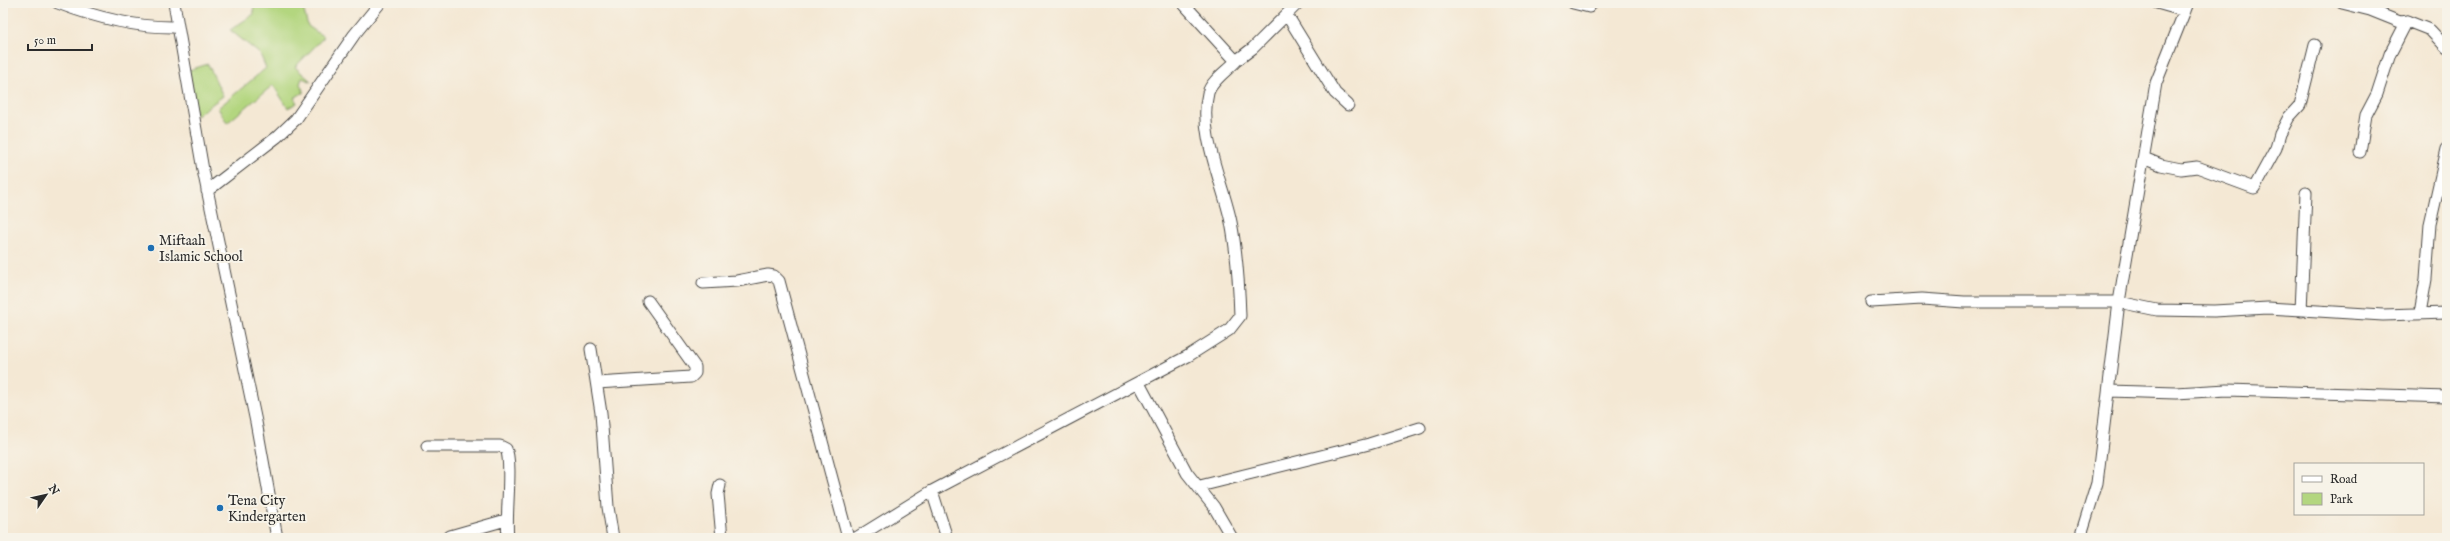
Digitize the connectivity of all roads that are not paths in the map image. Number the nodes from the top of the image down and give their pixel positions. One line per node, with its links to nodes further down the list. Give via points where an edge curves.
1 (58, 3): 13 (street, via 124,24 153,28)
2 (174, 3): 13 (street)
3 (380, 3): 21 (street, via 354,35 296,119 277,138)
4 (1183, 3): 16 (street)
5 (1298, 3): 11 (street)
6 (1573, 3): 7 (street, via 1589,6)
7 (1592, 3)
8 (2158, 3): 10 (street)
9 (2342, 3): 12 (street, via 2370,10 2400,22)
10 (2186, 7): 20 (street, via 2156,83)
11 (1287, 14): 16 (street); 17 (street, via 1335,94)
12 (2407, 21): 15 (street, via 2430,30); 19 (street, via 2390,54 2377,94 2366,115)
13 (178, 27): 21 (street)
14 (2315, 45): 20 (street, via 2300,105 2280,134 2276,148 2254,188 2197,167 2181,169)
15 (2447, 48)
16 (1236, 61): 32 (street, via 1210,88 1207,106 1214,162 1230,221 1238,277 1240,316 1229,330)
17 (1348, 105)
18 (2447, 149): 28 (street, via 2430,224 2426,279)
19 (2360, 152)
20 (2144, 158): 26 (street)
21 (207, 191): 42 (street, via 256,422)
22 (2306, 193): 27 (street)
23 (703, 283): 46 (street, via 737,281 768,275 779,281)
24 (648, 301): 31 (street, via 695,367 696,373 691,377)
25 (1871, 302): 26 (street, via 1922,299 1964,302)
26 (2119, 302): 27 (street, via 2157,310 2214,311 2268,308); 33 (street)
27 (2301, 311): 28 (street, via 2359,312 2383,316)
28 (2420, 313): 29 (street)
29 (2447, 313)
30 (591, 349): 31 (street)
31 (597, 383): 44 (street)
32 (1139, 383): 38 (street, via 1187,472); 39 (street)
33 (2109, 391): 34 (street, via 2176,393 2227,390); 50 (street, via 2097,483)
34 (2447, 397)
35 (1420, 428): 38 (street, via 1369,444)
36 (427, 446): 40 (street, via 504,447 508,452 509,469)
37 (720, 485): 45 (street, via 718,494)
38 (1200, 486): 49 (street)
39 (932, 491): 47 (street); 48 (street)
40 (506, 520): 41 (street); 43 (street)
41 (450, 536)
42 (277, 538)
43 (508, 538)
44 (613, 538)
45 (722, 538)
46 (848, 538)
47 (856, 538)
48 (947, 538)
49 (1232, 538)
50 (2080, 538)

